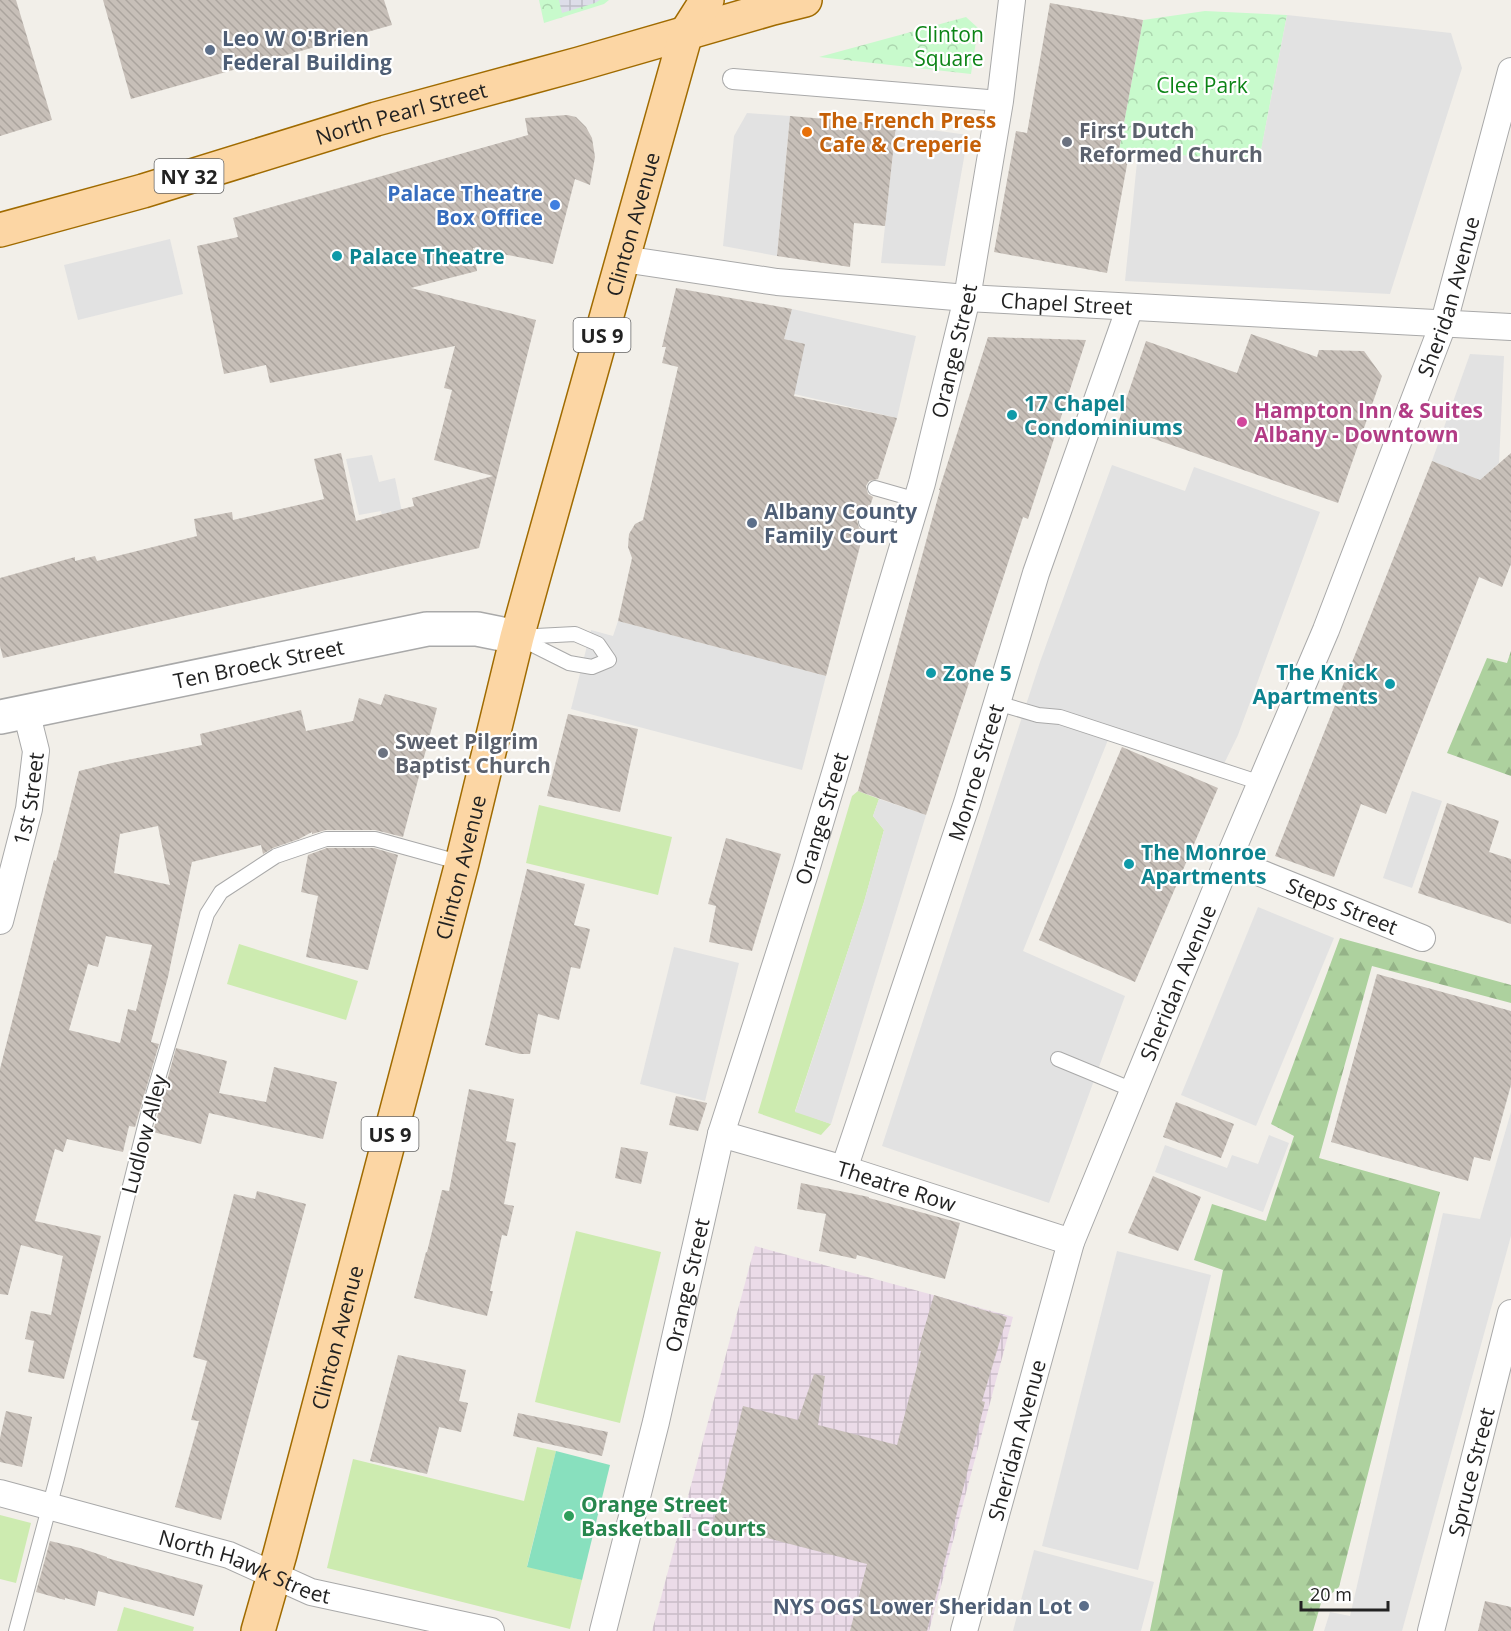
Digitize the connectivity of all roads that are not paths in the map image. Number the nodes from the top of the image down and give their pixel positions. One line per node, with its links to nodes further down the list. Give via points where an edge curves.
1 (682, 0): 5 (main road, Clinton Avenue / US 9)
2 (707, 0): 5 (main road, Clinton Avenue)
3 (806, 0): 5 (main road, North Pearl Street)
4 (1012, 0): 8 (street, Orange Street)
5 (686, 33): 9 (main road, North Pearl Street / NY 32); 10 (main road, Clinton Avenue / US 9)
6 (1511, 71): 13 (street, Sheridan Avenue)
7 (733, 79): 8 (street)
8 (1000, 101): 11 (street, Orange Street)
9 (0, 230)
10 (623, 259): 11 (street, Chapel Street, via 777,282); 19 (main road, Clinton Avenue / US 9)
11 (967, 298): 12 (street, Chapel Street); 16 (street, Orange Street)
12 (1130, 307): 13 (street, Chapel Street); 20 (street, Monroe Street, via 1036,573)
13 (1444, 322): 14 (street, Chapel Street); 22 (street, Sheridan Avenue, via 1330,619)
14 (1511, 327)
15 (875, 488): 16 (lane)
16 (917, 500): 18 (street, Orange Street)
17 (866, 522): 18 (lane)
18 (907, 532): 29 (street, Orange Street, via 807,870)
19 (517, 636): 19 (lane, via 569,663 592,667 609,660 598,644 575,634); 21 (street, Ten Broeck Street, via 477,629 427,629); 24 (main road, Clinton Avenue / US 9)
20 (997, 703): 22 (lane, via 1060,717); 30 (street, Monroe Street)
21 (13, 714): 25 (street, 1st Street, via 36,751 29,809)
22 (1261, 783): 23 (street, Sheridan Avenue)
23 (1228, 860): 26 (street, Steps Street); 28 (street, Sheridan Avenue)
24 (462, 863): 34 (lane, Ludlow Alley, via 375,839 326,839 276,856 221,892 207,914 151,1102); 35 (main road, Clinton Avenue / US 9)
25 (0, 921)
26 (1422, 938)
27 (1058, 1059): 28 (lane)
28 (1133, 1090): 31 (street, Sheridan Avenue)
29 (721, 1134): 30 (street, Theatre Row); 39 (street, Orange Street, via 656,1422)
30 (844, 1169): 31 (street, Theatre Row)
31 (1071, 1242): 40 (street, Sheridan Avenue)
32 (1511, 1312): 41 (street, Spruce Street)
33 (0, 1494): 34 (street, North Hawk Street)
34 (50, 1506): 35 (street, North Hawk Street, via 229,1555); 36 (lane, Ludlow Alley)
35 (274, 1575): 37 (main road, Clinton Avenue / US 9); 38 (street, North Hawk Street, via 311,1592)
36 (16, 1631)
37 (258, 1631)
38 (491, 1631)
39 (603, 1631)
40 (964, 1631)
41 (1431, 1631)

